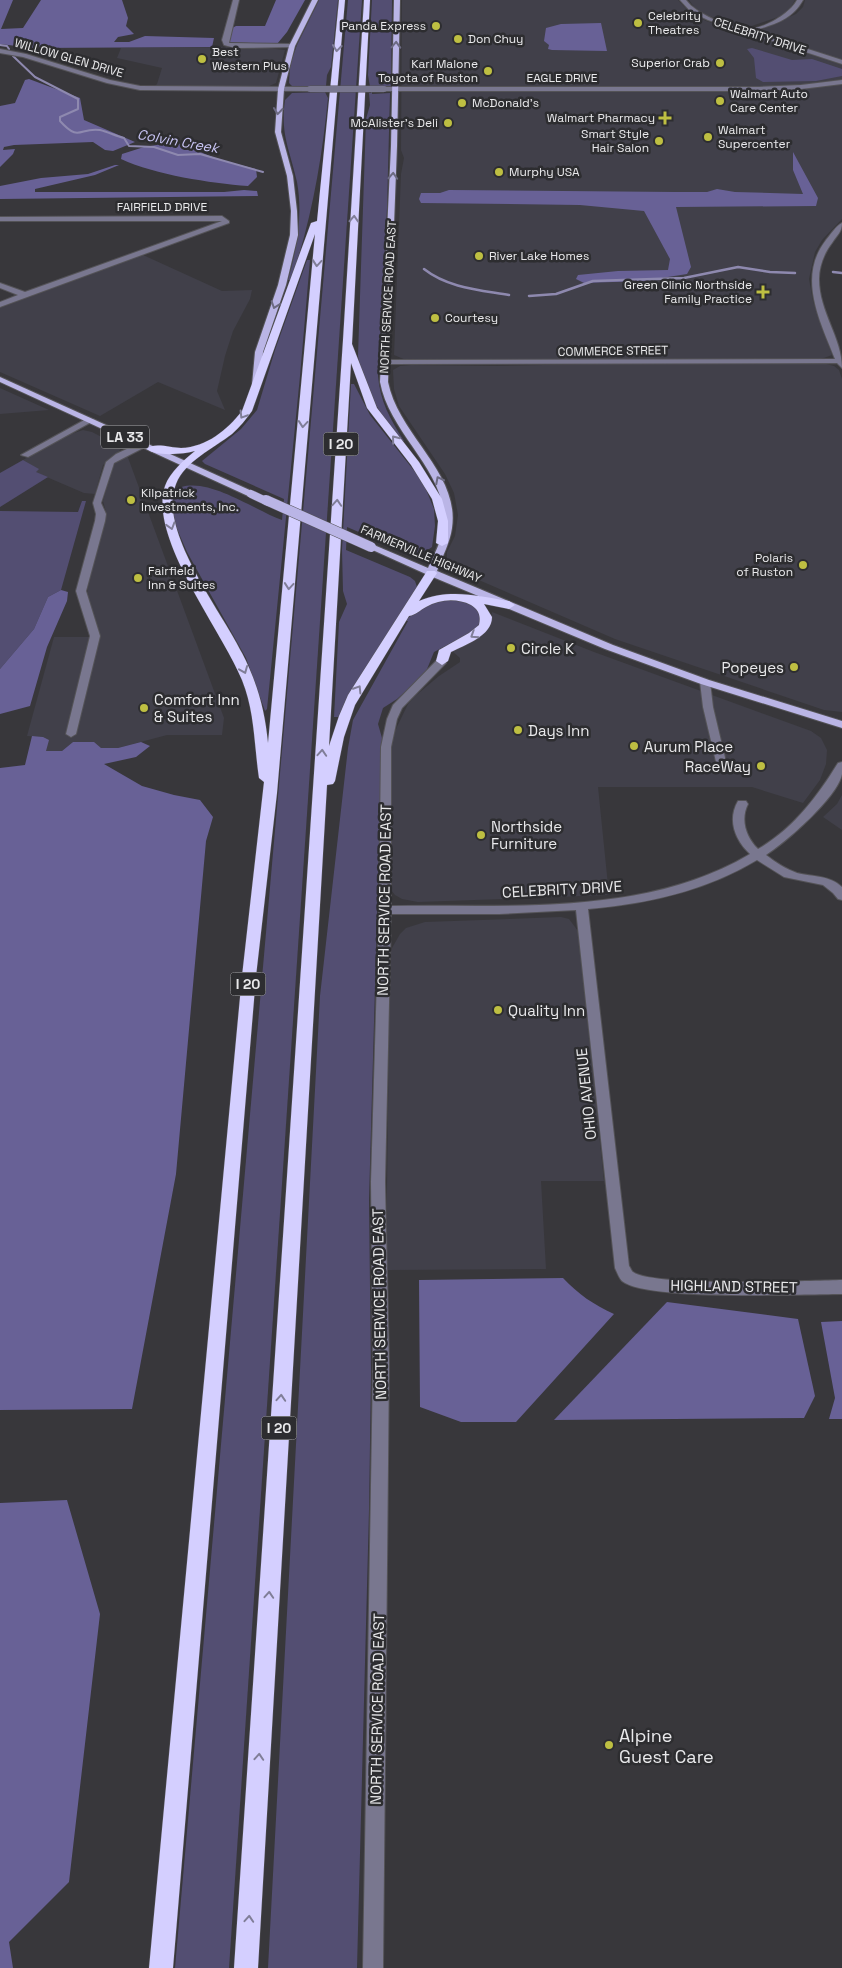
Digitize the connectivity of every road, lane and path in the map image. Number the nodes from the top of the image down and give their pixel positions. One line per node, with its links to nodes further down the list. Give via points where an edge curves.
1 (236, 0): 9 (street, via 226,44)
2 (315, 0): 9 (main road)
3 (342, 0): 15 (highway, I 20, one-way to 15)
4 (367, 0): 21 (highway, I 20, one-way to 4)
5 (397, 0): 13 (main road, NORTH SERVICE ROAD EAST, one-way to 5)
6 (683, 0): 8 (street, CELEBRITY DRIVE, via 698,14)
7 (800, 0): 8 (street, via 788,15)
8 (746, 31): 11 (street, CELEBRITY DRIVE)
9 (292, 46): 14 (main road)
10 (0, 51): 14 (street, WILLOW GLEN DRIVE, via 135,88)
11 (842, 62)
12 (842, 82): 13 (street, EAGLE DRIVE, via 766,88)
13 (394, 89): 14 (street, EAGLE DRIVE, bridge); 22 (main road, NORTH SERVICE ROAD EAST, one-way to 13)
14 (281, 90): 25 (main road, one-way to 25, via 278,132 290,176 294,235 282,285 259,352)
15 (322, 206): 25 (highway); 42 (highway, I 20, one-way to 42)
16 (0, 218): 19 (street, FAIRFIELD DRIVE, via 222,218 227,222)
17 (842, 225): 23 (street, via 821,251 814,281 819,305)
18 (0, 285): 19 (street)
19 (24, 295): 20 (street, FAIRFIELD DRIVE)
20 (0, 305)
21 (348, 340): 31 (highway, one-way to 21, via 443,521 437,499 372,408); 45 (highway, I 20, one-way to 21)
22 (385, 362): 23 (street, COMMERCE STREET); 31 (main road, NORTH SERVICE ROAD EAST, one-way to 22, via 449,518 443,489 386,395)
23 (841, 363)
24 (0, 379): 26 (main road, FARMERVILLE HIGHWAY / LA 33)
25 (256, 387): 27 (highway, one-way to 27, via 242,419)
26 (91, 420): 28 (main road, FARMERVILLE HIGHWAY / LA 33); 29 (street)
27 (214, 442): 28 (highway, via 182,450); 30 (highway)
28 (147, 447): 30 (main road, FARMERVILLE HIGHWAY / LA 33); 39 (street, via 110,462 97,503 100,521 81,592 81,601 95,629 95,636)
29 (25, 455)
30 (184, 465): 32 (main road, FARMERVILLE HIGHWAY / LA 33, bridge); 42 (highway, one-way to 42, via 170,485 167,496 170,526 188,568 244,668 256,705)
31 (442, 543): 32 (main road, NORTH SERVICE ROAD EAST)
32 (430, 573): 34 (main road, FARMERVILLE HIGHWAY / LA 33); 35 (highway)
33 (452, 597): 34 (highway); 35 (highway, via 422,602); 36 (highway, one-way to 36, via 479,604 487,622 473,636 446,650)
34 (510, 605): 37 (main road, FARMERVILLE HIGHWAY / LA 33, via 609,647)
35 (400, 622): 45 (highway, one-way to 35, via 339,729 354,694)
36 (442, 661): 48 (street, NORTH SERVICE ROAD EAST, via 397,707 388,734)
37 (705, 682): 38 (main road, FARMERVILLE HIGHWAY / LA 33); 40 (street)
38 (842, 725)
39 (71, 734)
40 (722, 766)
41 (842, 766): 44 (street, CELEBRITY DRIVE, via 807,815)
42 (270, 793): 51 (highway, I 20, via 249,976)
43 (742, 804): 44 (street, via 738,813 744,840)
44 (760, 855): 46 (street, via 793,876 822,880); 47 (street, CELEBRITY DRIVE, via 689,886 633,900)
45 (313, 889): 52 (highway, I 20, one-way to 45)
46 (839, 891)
47 (582, 906): 48 (street, CELEBRITY DRIVE); 49 (street, OHIO AVENUE, via 622,1268)
48 (385, 910): 53 (street, NORTH SERVICE ROAD EAST, via 378,1182 381,1364)
49 (628, 1277): 50 (street, HIGHLAND STREET, via 677,1287)
50 (842, 1287)
51 (161, 1968)
52 (246, 1968)
53 (373, 1968)

